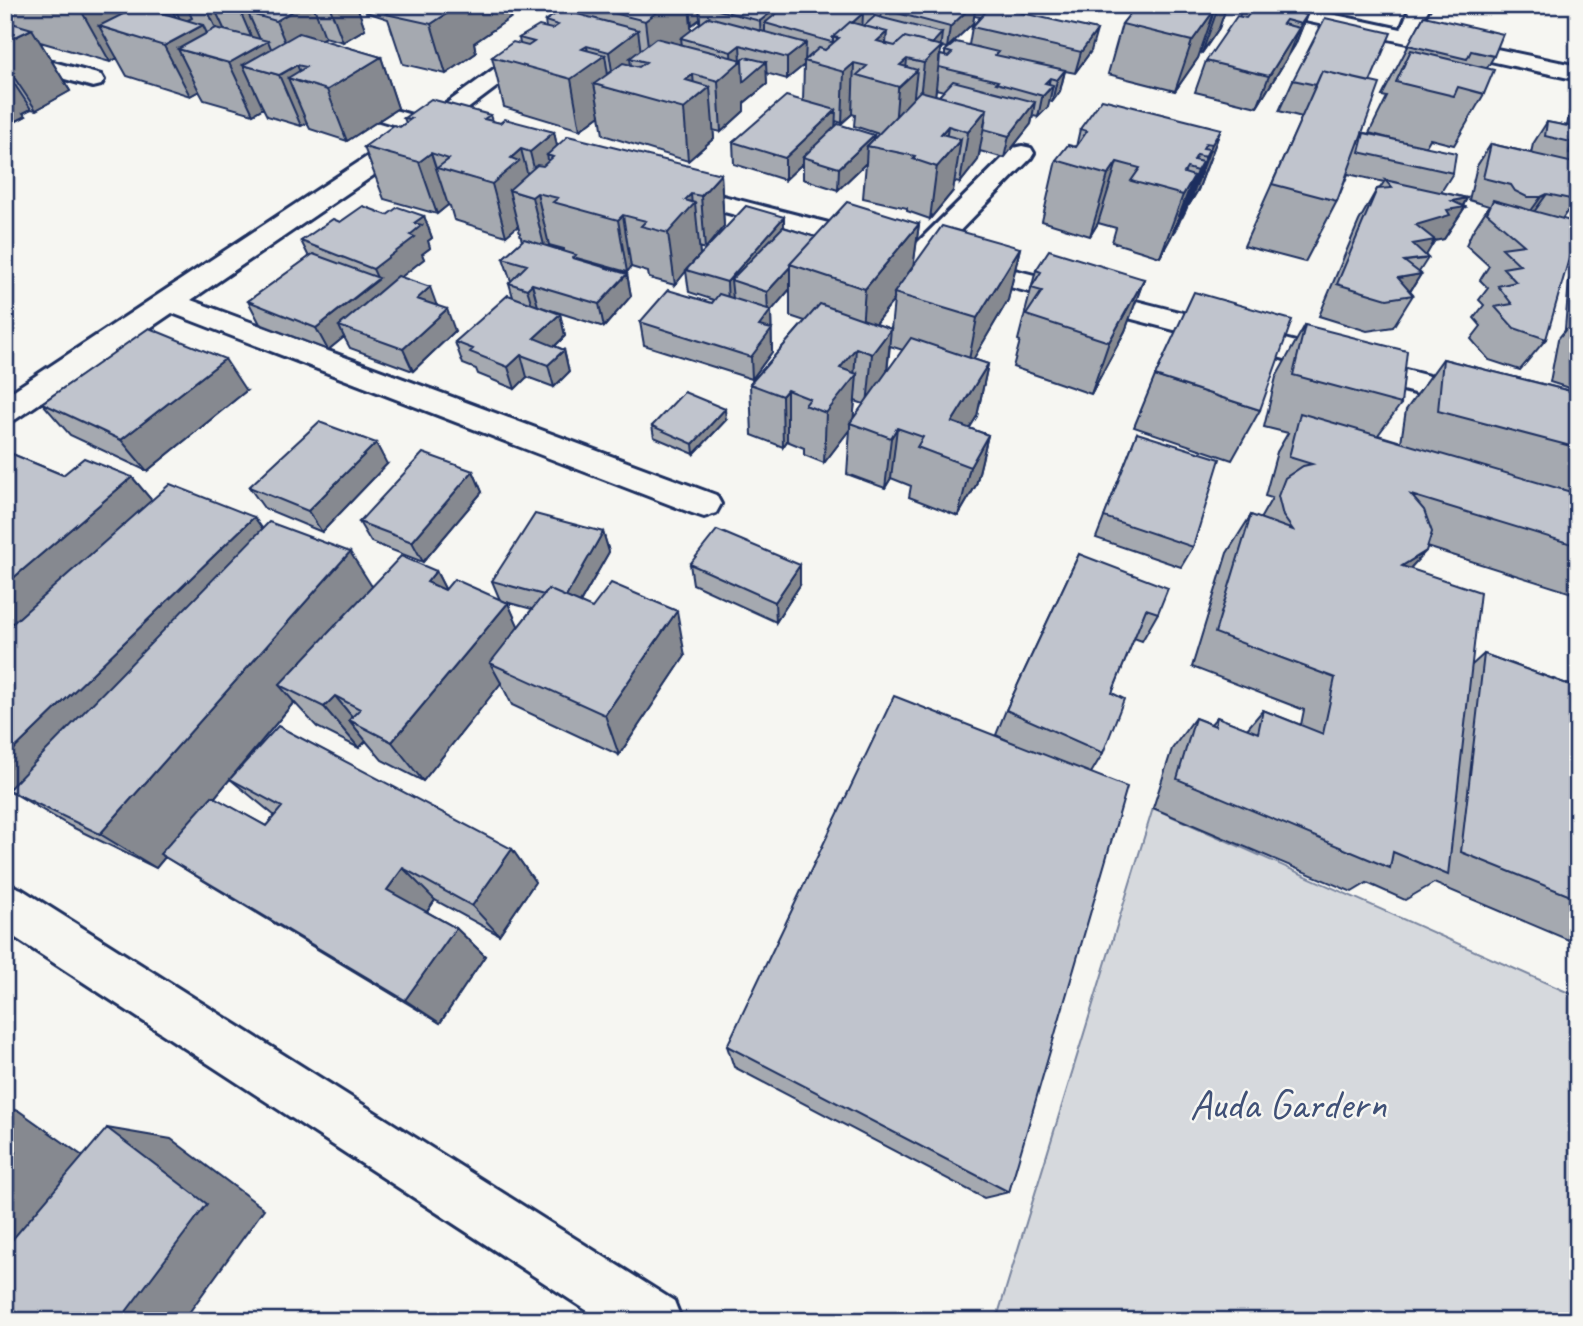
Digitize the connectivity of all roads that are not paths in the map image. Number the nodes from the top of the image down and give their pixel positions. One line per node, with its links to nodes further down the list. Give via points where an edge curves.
1 (596, 5): 13 (street)
2 (612, 5): 9 (street)
3 (1259, 5): 10 (street)
4 (1305, 5): 6 (street)
5 (1421, 5): 6 (street)
6 (1410, 27): 8 (street)
7 (5, 55): 12 (street)
8 (1578, 62)
9 (831, 63)
10 (1578, 73)
11 (337, 79): 13 (street, via 316,93)
12 (93, 80)
13 (427, 128): 14 (street); 18 (street)
14 (480, 141)
15 (1022, 153): 17 (street)
16 (641, 183): 17 (street)
17 (921, 255): 20 (street)
18 (170, 302): 19 (street); 21 (street)
19 (5, 411)
20 (1578, 425)
21 (704, 504)
22 (5, 905): 23 (street)
23 (654, 1321)

